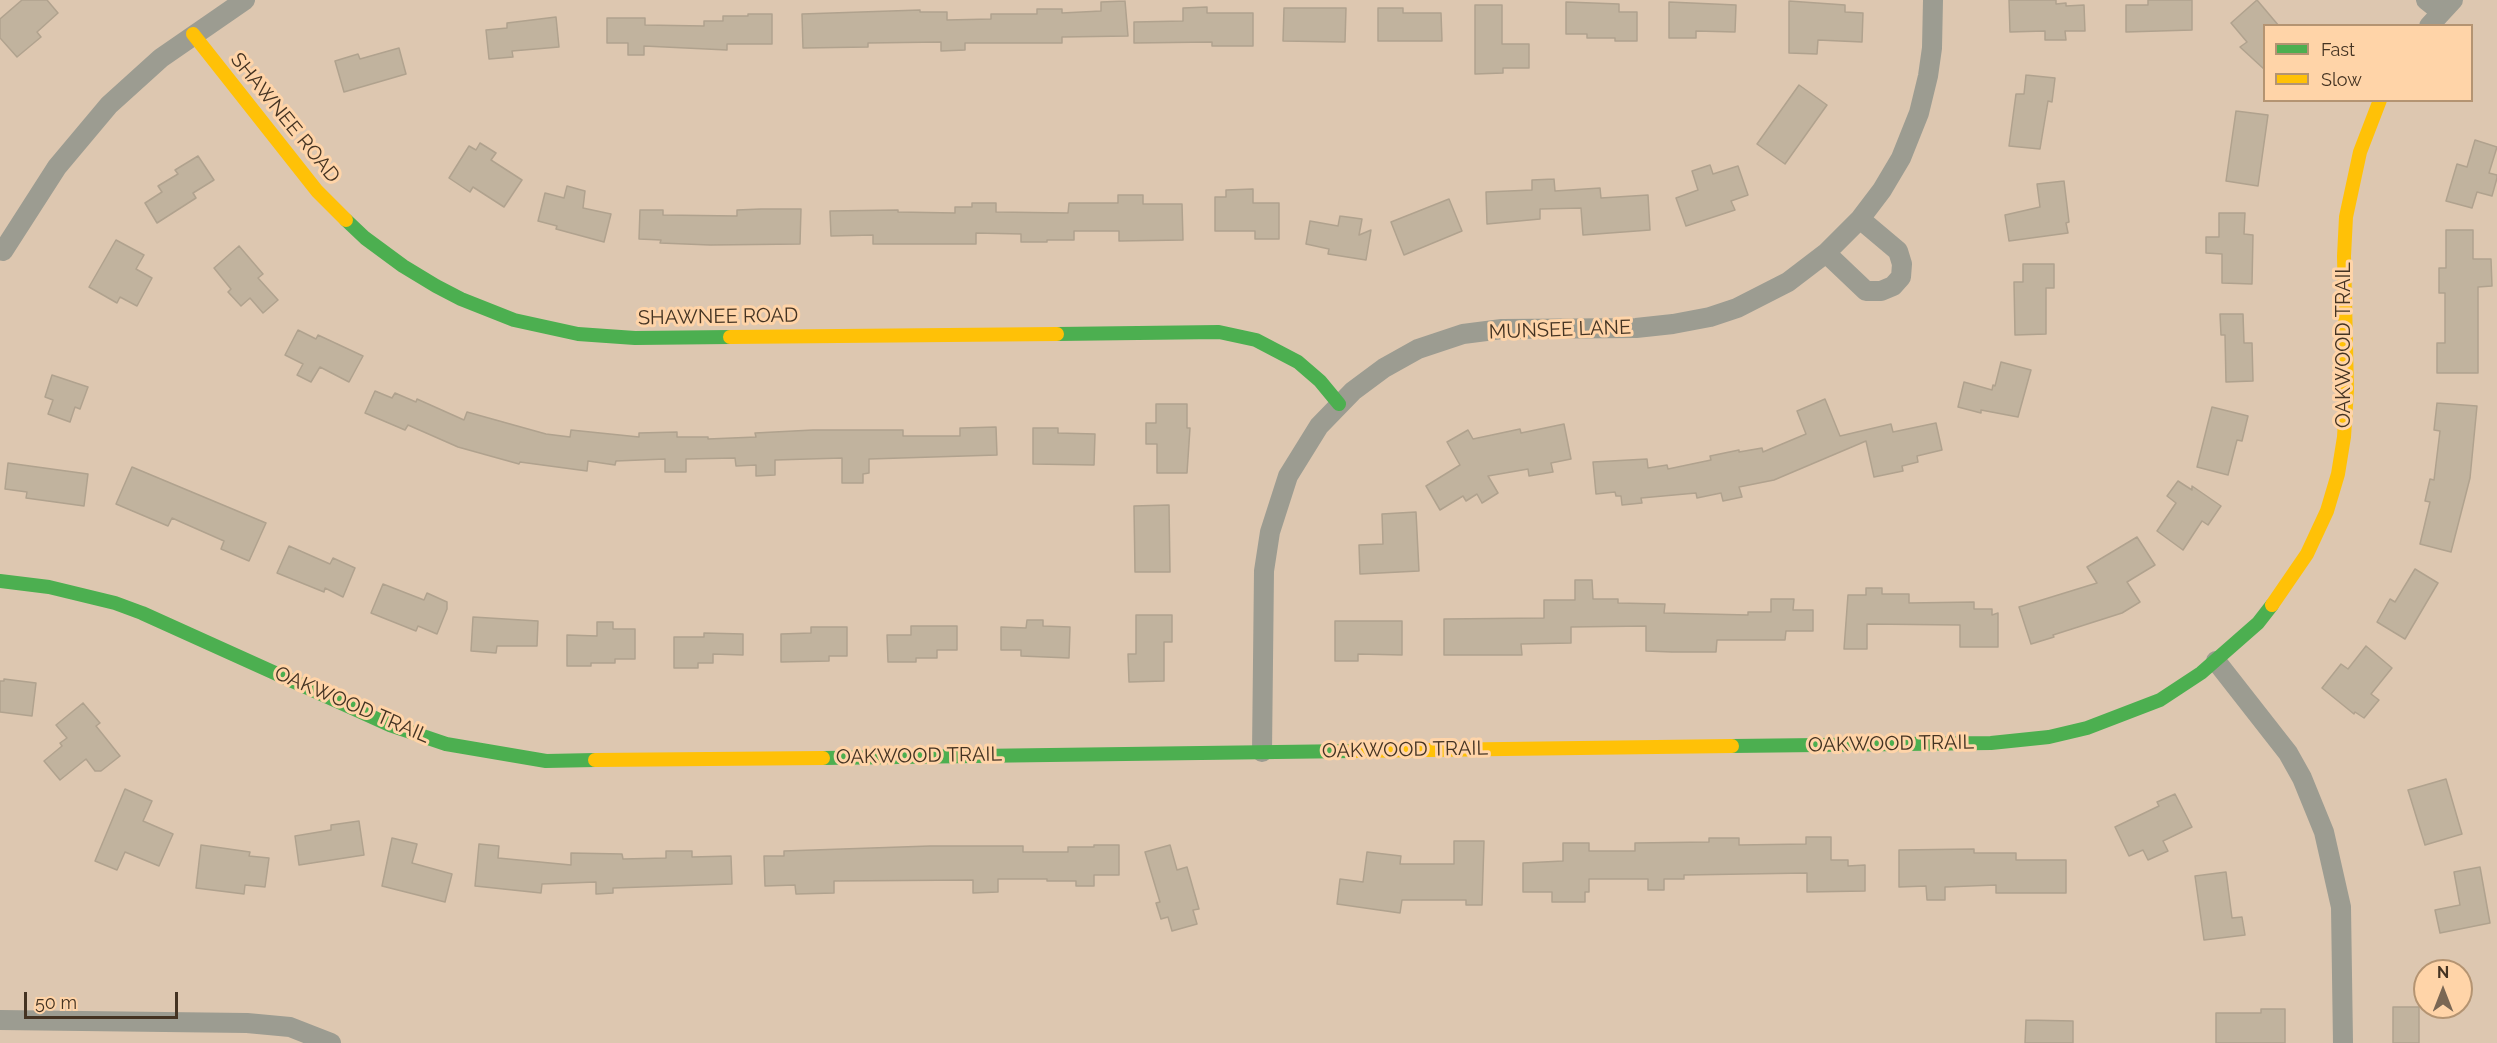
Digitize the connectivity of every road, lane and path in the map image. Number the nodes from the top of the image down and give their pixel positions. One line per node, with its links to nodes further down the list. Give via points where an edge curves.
1 (245, 0): 5 (street)
2 (1933, 0): 7 (street, MUNSEE LANE, via 1931,57 1919,113 1901,158)
3 (2426, 0): 4 (street)
4 (2441, 13)
5 (194, 34): 8 (street, via 146,70 109,105 57,167); 10 (street, SHAWNEE ROAD, via 317,191 365,238 436,286 514,320 569,333 616,338 1219,332 1256,340 1298,362)
6 (2379, 102): 12 (street, OAKWOOD TRAIL, via 2360,153 2346,217 2347,409 2332,492 2316,537 2287,586 2258,623)
7 (1860, 219): 9 (street, MUNSEE LANE); 9 (street, via 1898,251 1901,277 1893,286 1866,291)
8 (3, 251)
9 (1826, 253): 10 (street, MUNSEE LANE, via 1788,282 1755,300 1692,321 1636,328 1502,328 1463,334 1418,350 1384,368)
10 (1339, 404): 13 (street, MUNSEE LANE, via 1319,426 1293,468 1270,532 1264,571)
11 (0, 581): 13 (street, OAKWOOD TRAIL, via 49,587 115,603 390,725 447,744 526,759)
12 (2216, 662): 13 (street, OAKWOOD TRAIL, via 2160,700 2133,712 2078,731 2030,740); 16 (street, via 2288,753 2324,832 2341,907)
13 (1262, 752)
14 (0, 1020): 15 (street, via 247,1023 290,1027)
15 (331, 1043)
16 (2343, 1043)

